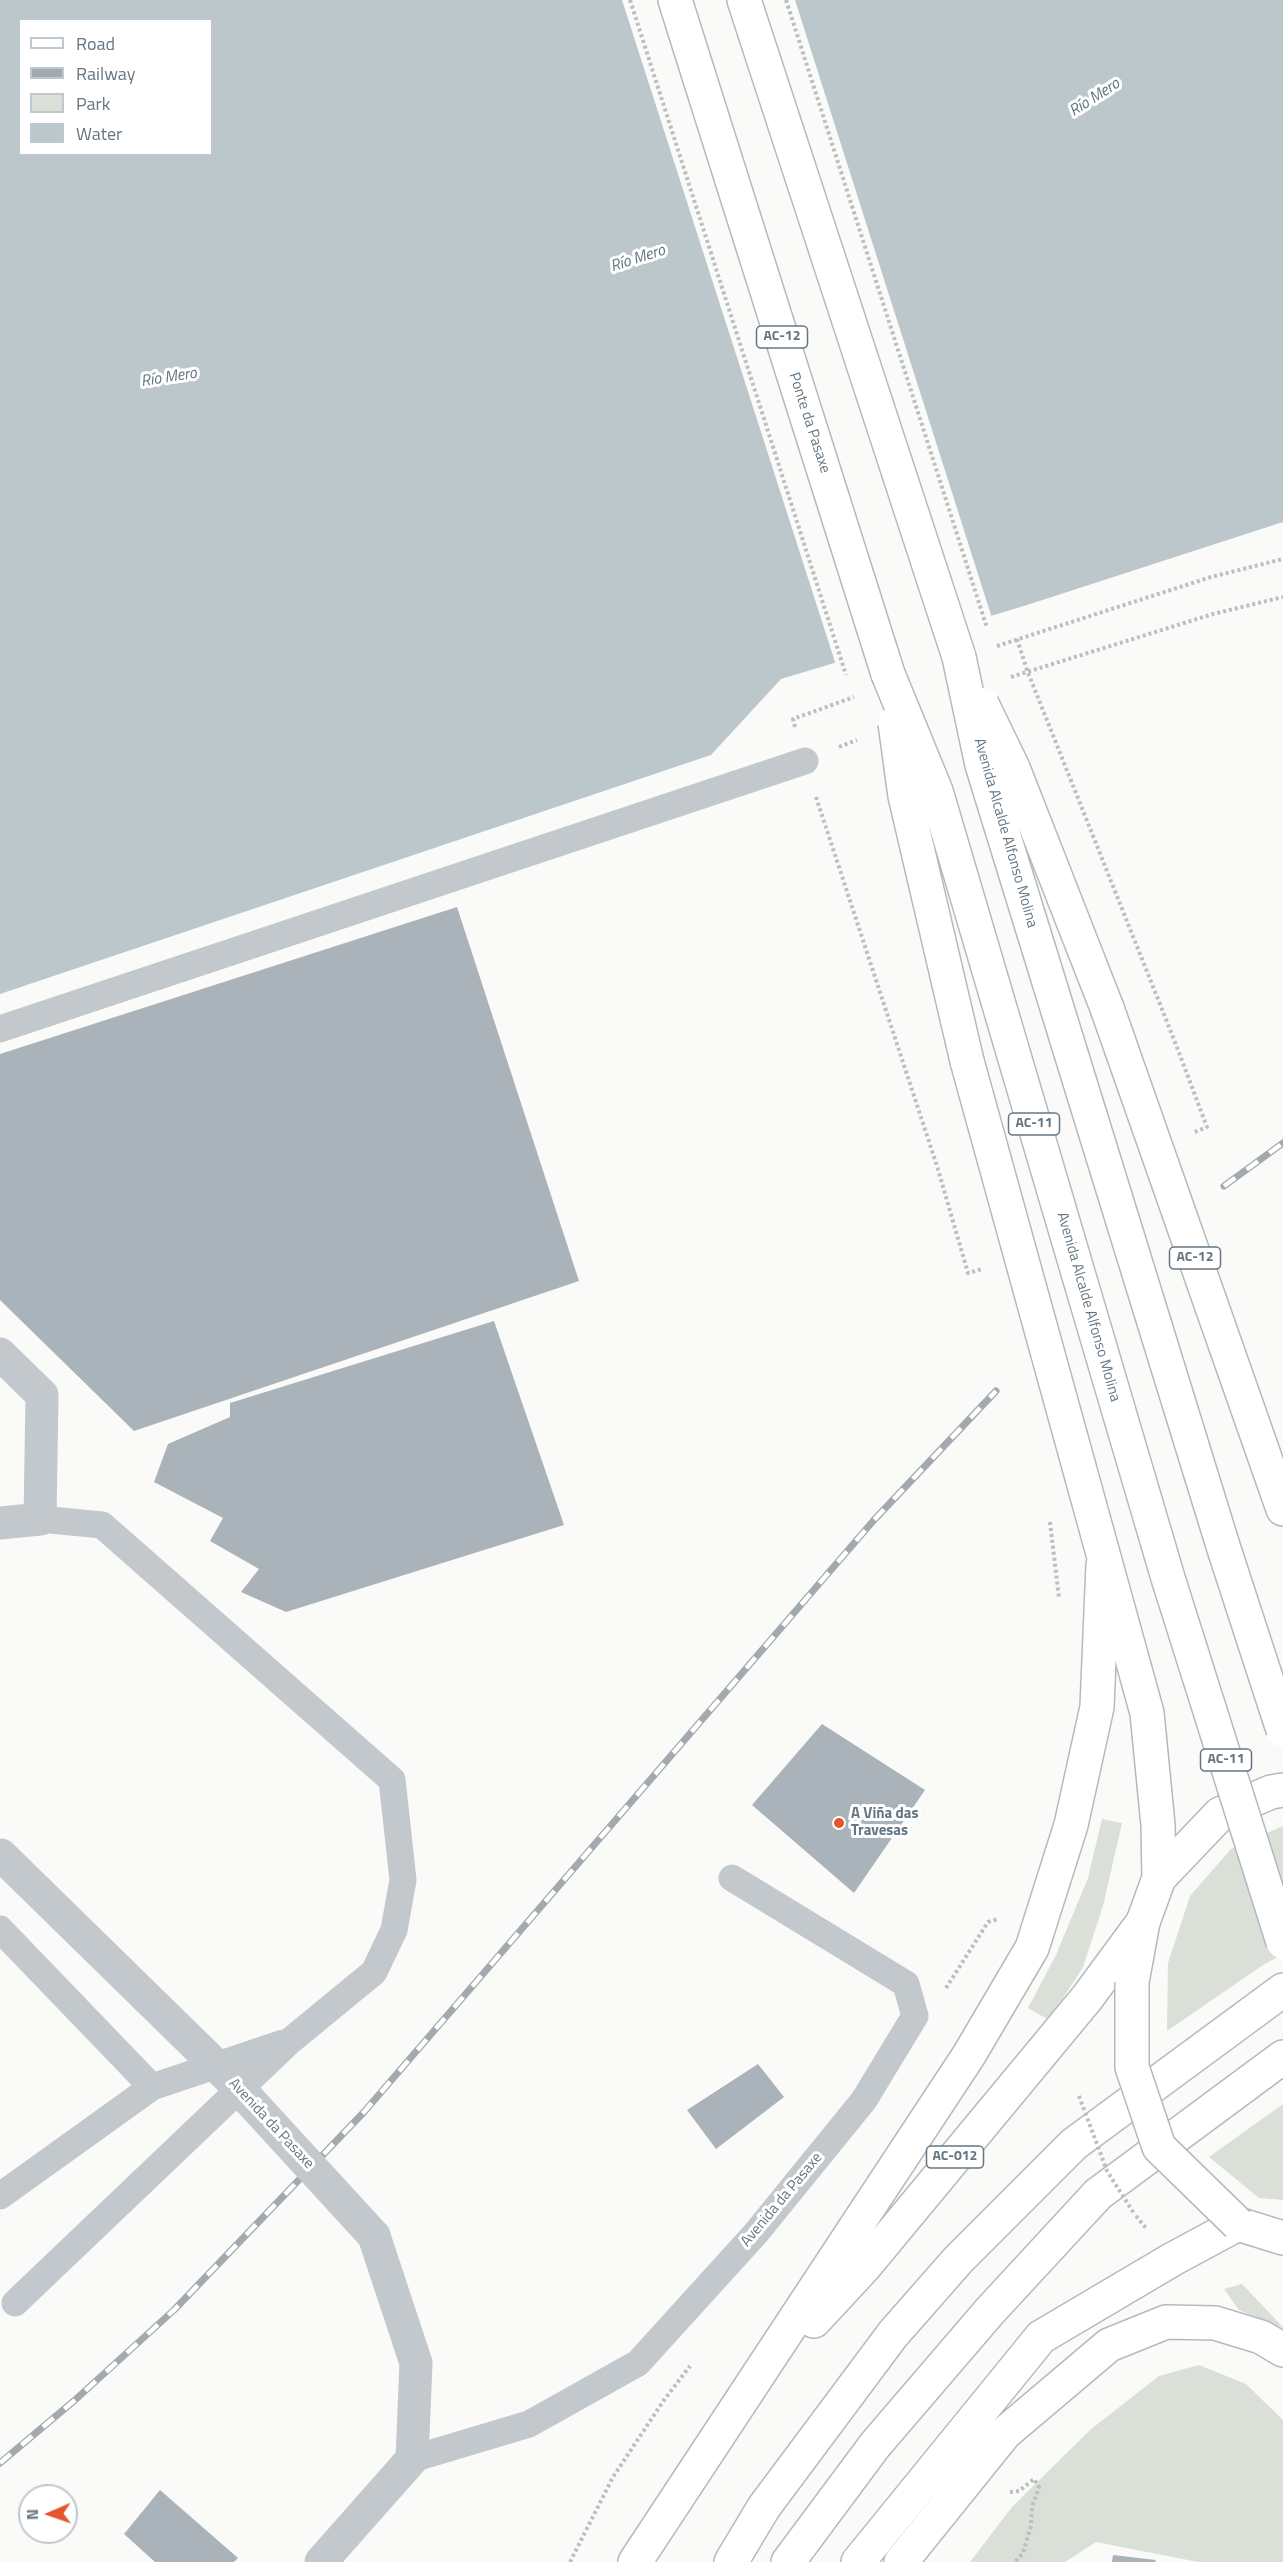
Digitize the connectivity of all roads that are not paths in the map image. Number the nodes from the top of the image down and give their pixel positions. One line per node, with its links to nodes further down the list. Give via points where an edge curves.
1 (675, 0): 4 (main road, Ponte da Pasaxe / AC-12)
2 (744, 0): 3 (main road, AC-12)
3 (959, 657): 8 (main road, AC-12, bridge, via 1013,768 1107,1008); 12 (main road, Avenida Alcalde Alfonso Molina, bridge, via 982,765)
4 (888, 674): 11 (main road, AC-11, bridge, via 905,796 967,1061); 19 (main road, Avenida Alcalde Alfonso Molina / AC-11, bridge, via 936,791 1168,1578)
5 (804, 761): 6 (lane)
6 (0, 1029)
7 (0, 1354): 9 (street, via 42,1395)
8 (1283, 1509)
9 (40, 1519): 10 (street); 21 (lane, via 102,1525 392,1780 403,1880 394,1930 374,1972)
10 (0, 1523)
11 (1103, 1552): 16 (main road, AC-11, via 1147,1713); 29 (main road, via 1097,1707 1071,1825 1032,1948 969,2055)
12 (1283, 1730)
13 (1283, 1790): 16 (main road, AC-11, via 1220,1814)
14 (1, 1854): 30 (street, Avenida da Pasaxe, bridge, via 230,2079 374,2236 416,2362)
15 (732, 1878): 30 (lane, Avenida da Pasaxe, via 906,1984 915,2016 864,2100 756,2233 638,2364 530,2424)
16 (1159, 1878): 17 (main road, AC-11)
17 (1143, 1922): 25 (main road, AC-11, bridge, via 1132,1982 1132,2067 1159,2147); 29 (main road, AC-012, via 1087,1998 865,2266)
18 (0, 1929): 23 (lane)
19 (1283, 1942)
20 (1283, 1990): 33 (main road, via 1074,2144 958,2260 879,2352 764,2507)
21 (290, 2041): 23 (lane); 27 (lane)
22 (1283, 2057): 34 (main road, via 1098,2194 874,2445)
23 (152, 2087): 24 (lane)
24 (0, 2196)
25 (1238, 2224): 26 (main road, AC-11); 35 (main road, via 1041,2337)
26 (1283, 2238)
27 (15, 2303)
28 (1283, 2350): 36 (main road, via 1261,2337 1215,2323 1166,2322 1109,2345 1005,2433)
29 (756, 2383): 32 (main road, AC-012)
30 (412, 2459): 31 (street)
31 (321, 2562)
32 (635, 2562)
33 (731, 2562)
34 (788, 2562)
35 (858, 2562)
36 (901, 2562)

